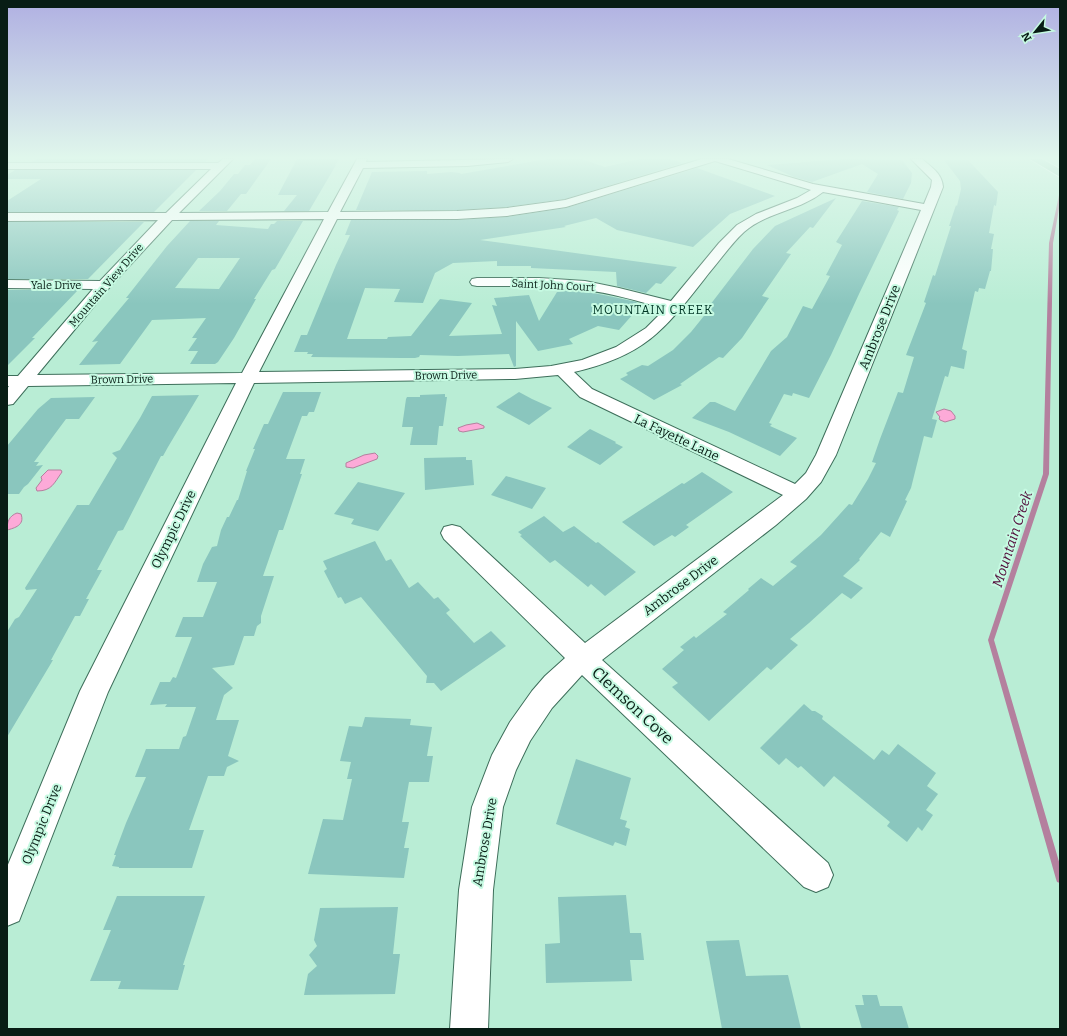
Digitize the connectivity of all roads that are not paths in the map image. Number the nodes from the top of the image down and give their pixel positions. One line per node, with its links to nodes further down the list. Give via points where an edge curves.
1 (178, 207): 9 (street, Mountain View Drive)
2 (337, 207): 7 (street, Olympic Drive)
3 (538, 207): 7 (street, via 457,215)
4 (783, 207): 13 (street, Brown Drive, via 741,228)
5 (924, 207): 6 (street)
6 (928, 208): 19 (street, Ambrose Drive, via 826,454 814,477)
7 (333, 215): 9 (street); 15 (street, Olympic Drive)
8 (7, 217): 9 (street)
9 (168, 217): 12 (street, Mountain View Drive)
10 (477, 282): 13 (street, Saint John Court, via 576,284)
11 (7, 284): 12 (street, Yale Drive)
12 (104, 285): 17 (street, Mountain View Drive)
13 (674, 307): 14 (street, Brown Drive, via 652,331 634,344 615,354)
14 (563, 369): 15 (street, Brown Drive, via 515,374); 19 (street, La Fayette Lane, via 591,396)
15 (248, 377): 17 (street, Brown Drive); 23 (street, Olympic Drive, via 94,691)
16 (7, 381): 17 (street, Brown Drive)
17 (24, 381): 18 (street, Mountain View Drive)
18 (7, 400)
19 (798, 494): 21 (street, Ambrose Drive)
20 (452, 533): 21 (street, Clemson Cove)
21 (583, 658): 22 (street, Clemson Cove); 24 (street, Ambrose Drive, via 559,680 520,730 488,803 476,876)
22 (816, 875)
23 (7, 909)
24 (469, 1029)

